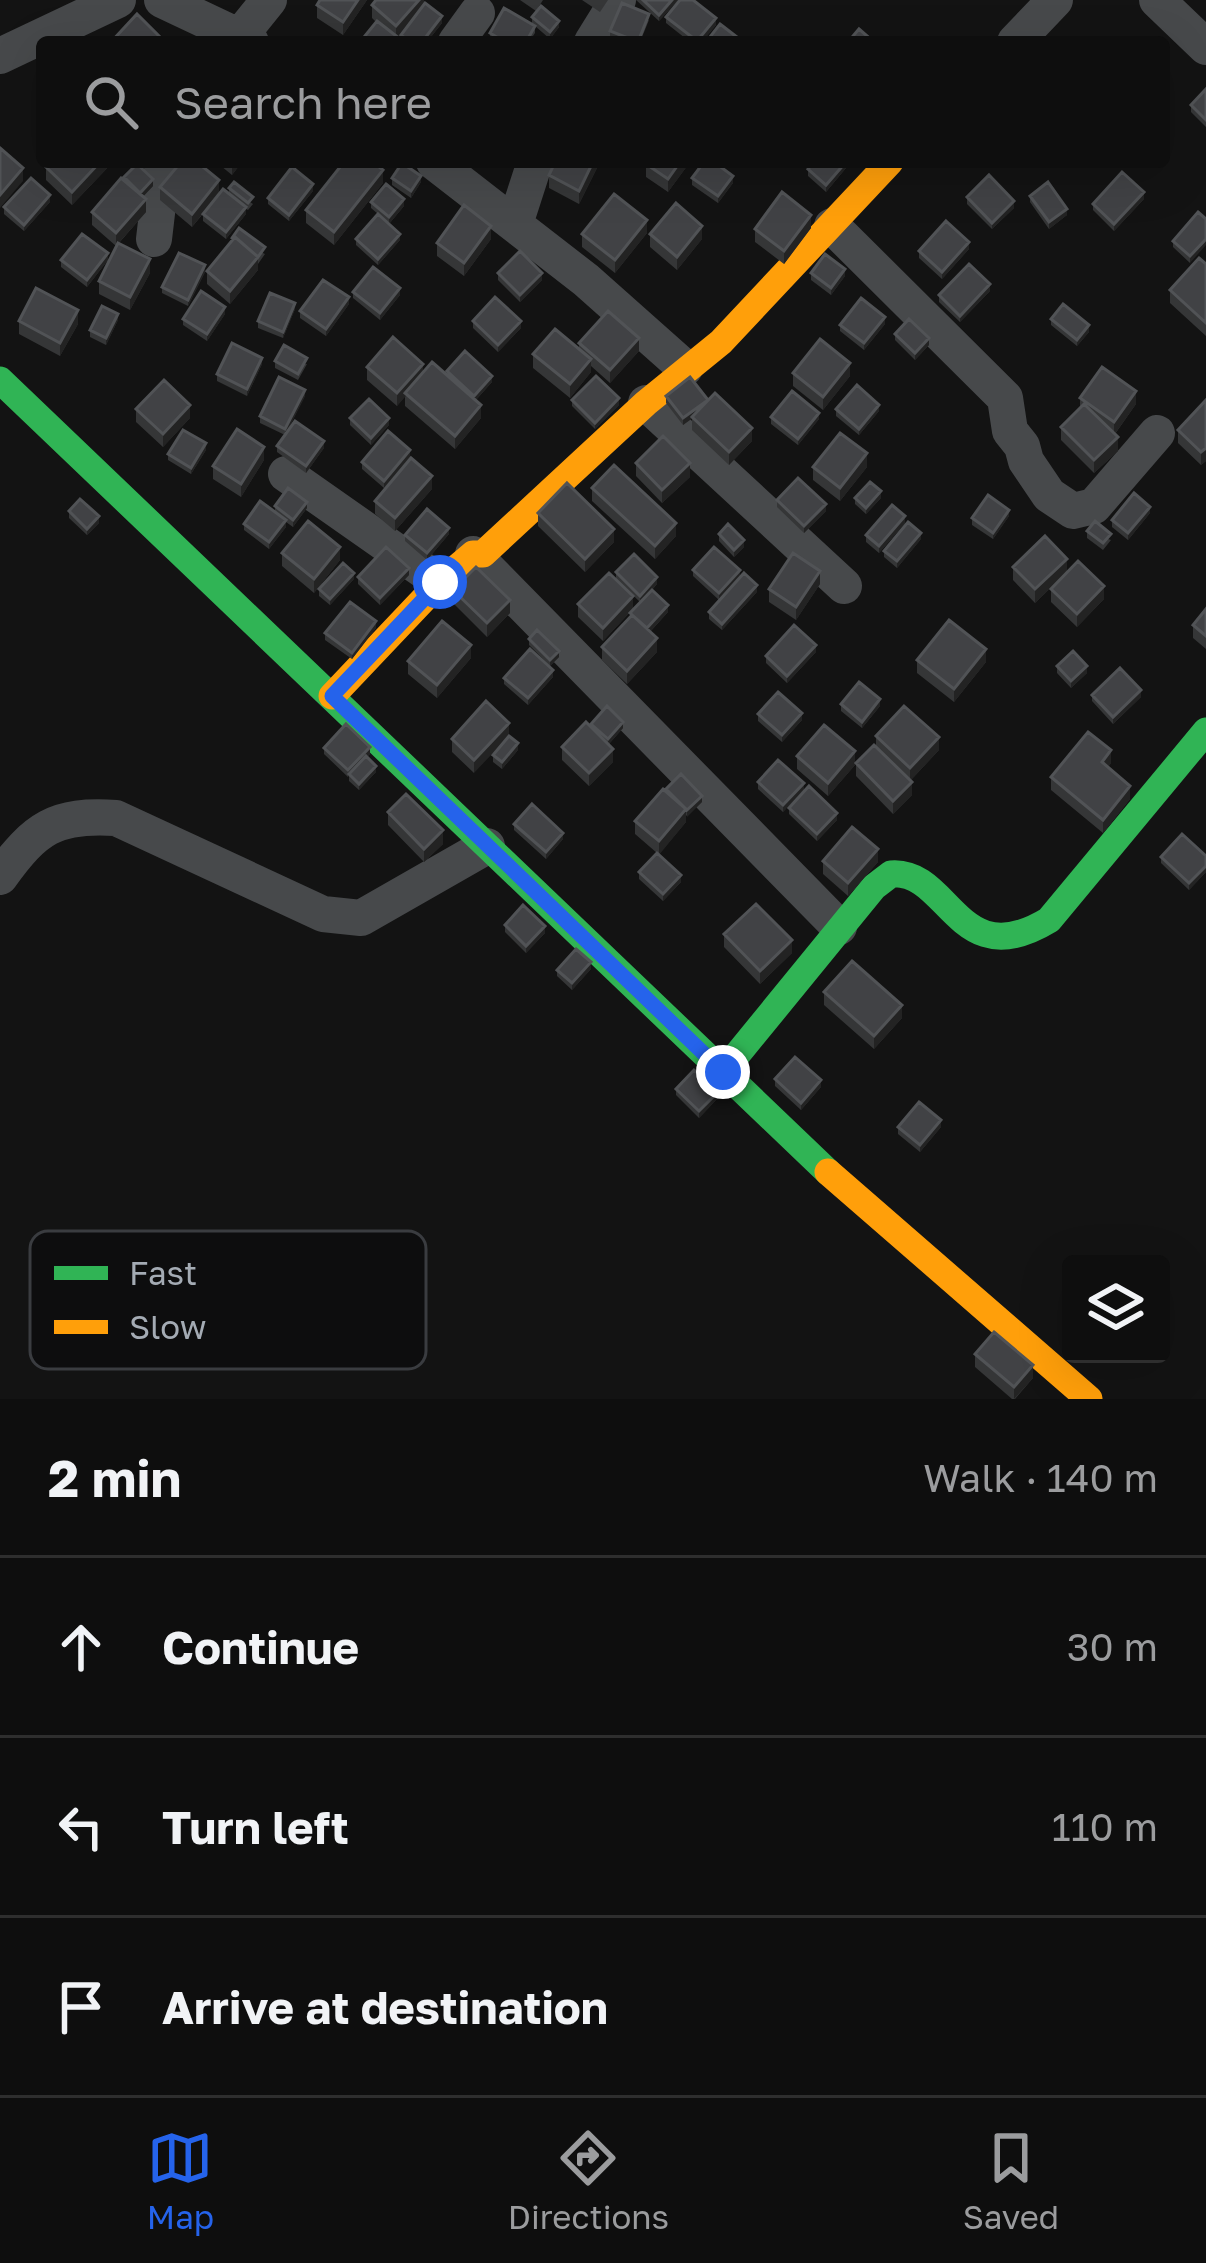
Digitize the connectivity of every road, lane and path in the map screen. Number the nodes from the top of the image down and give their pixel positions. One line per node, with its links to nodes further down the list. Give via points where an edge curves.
1 (118, 0): 7 (street)
2 (162, 0): 8 (street)
3 (269, 0): 9 (street)
4 (618, 0): 10 (street)
5 (1055, 0): 11 (street)
6 (1157, 0): 13 (street)
7 (42, 36)
8 (234, 36)
9 (245, 36)
10 (596, 36)
11 (1022, 36)
12 (36, 39): 14 (street)
13 (1206, 47)
14 (0, 56)
15 (162, 168): 21 (street)
16 (442, 168): 19 (street)
17 (533, 168): 19 (street)
18 (885, 168): 20 (street)
19 (515, 224): 22 (street)
20 (832, 226): 22 (street); 25 (street, via 1005,398 1010,431 1049,495 1073,511 1094,506)
21 (154, 239)
22 (686, 368): 24 (street)
23 (0, 380): 30 (street)
24 (646, 403): 27 (street, via 483,554); 29 (street)
25 (1156, 434)
26 (286, 474): 28 (street)
27 (472, 554): 28 (street); 34 (street)
28 (440, 582): 30 (street)
29 (844, 586)
30 (332, 696): 32 (street)
31 (1206, 731): 34 (street, via 1033,933 991,937 902,873 874,887)
32 (487, 846): 33 (street, via 361,918 322,914 116,818 50,823); 35 (street)
33 (0, 878)
34 (839, 927): 35 (street)
35 (723, 1072): 36 (street)
36 (1090, 1399)

